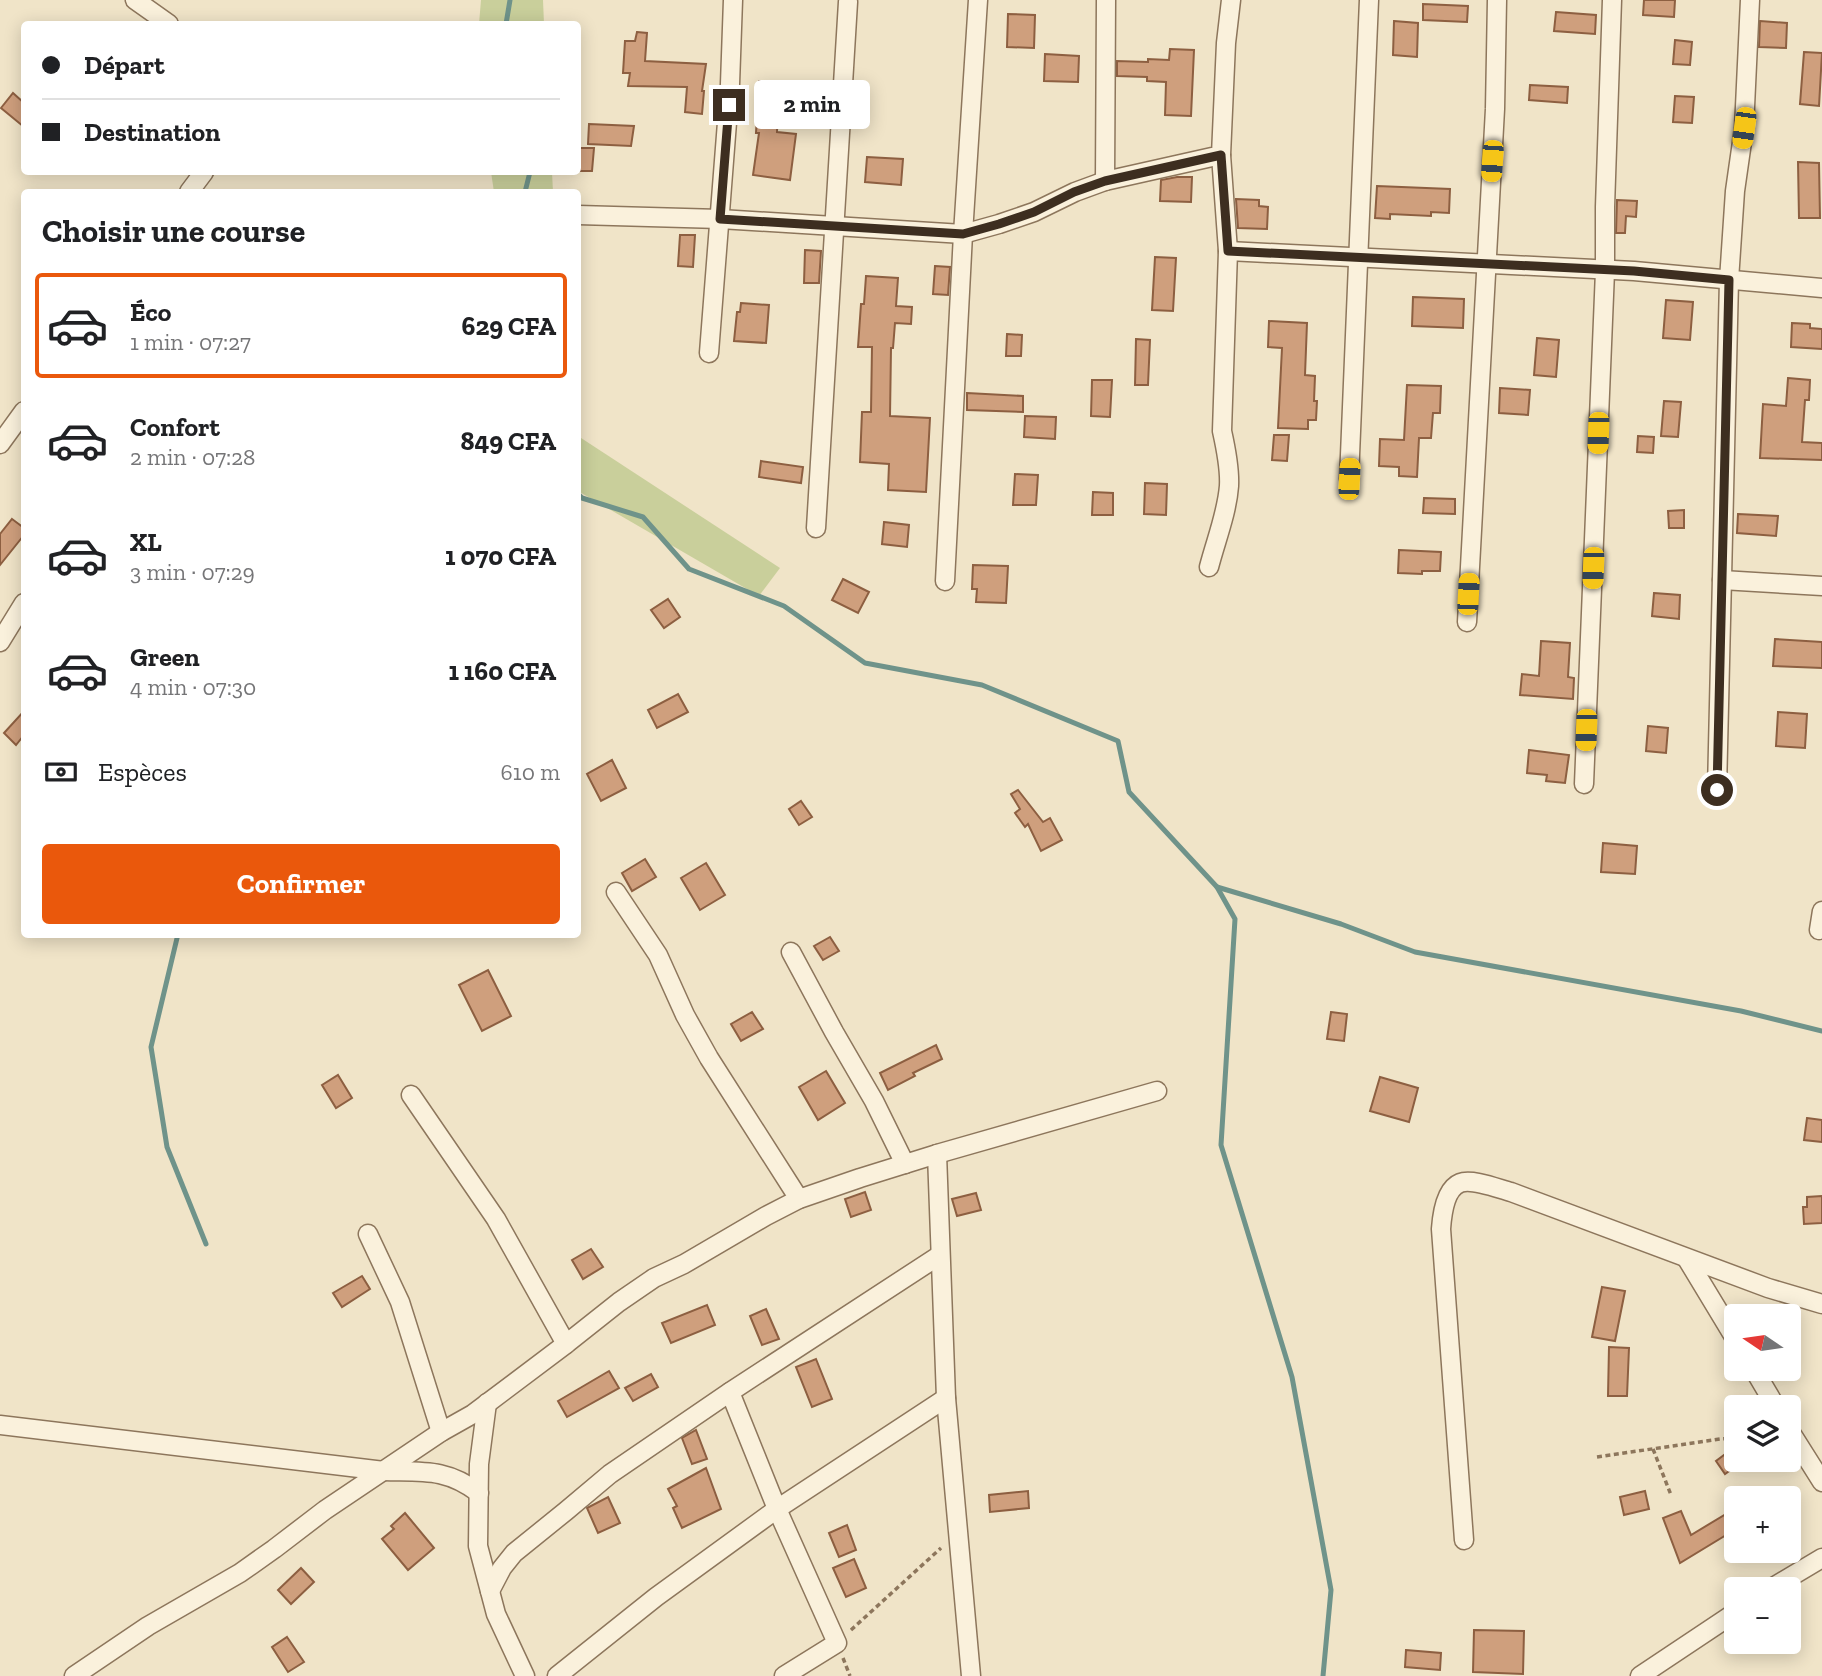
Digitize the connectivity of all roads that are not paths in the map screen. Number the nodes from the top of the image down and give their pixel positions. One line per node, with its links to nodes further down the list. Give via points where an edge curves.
1 (135, 0): 11 (street)
2 (733, 0): 15 (street)
3 (978, 0): 17 (street)
4 (1106, 0): 13 (street)
5 (1231, 0): 12 (street)
6 (1368, 0): 19 (street)
7 (1497, 0): 20 (street)
8 (1612, 0): 21 (street)
9 (1750, 0): 22 (street, via 1744,128)
10 (848, 2): 16 (street)
11 (165, 21)
12 (1221, 155): 13 (street); 18 (street)
13 (1105, 181): 17 (street, via 1034,212)
14 (581, 215): 15 (street)
15 (720, 219): 16 (street); 24 (street)
16 (835, 225): 17 (street); 28 (street)
17 (963, 234): 31 (street)
18 (1228, 251): 19 (street); 29 (street, via 1222,431 1229,485)
19 (1359, 257): 20 (street); 27 (street)
20 (1486, 264): 21 (street); 34 (street)
21 (1605, 271): 22 (street); 36 (street)
22 (1729, 280): 23 (street); 30 (street)
23 (1822, 288)
24 (709, 353)
25 (21, 415): 26 (street)
26 (0, 443)
27 (1349, 479)
28 (816, 528)
29 (1209, 566)
30 (1722, 580): 32 (street); 37 (street)
31 (944, 581)
32 (1822, 586)
33 (21, 608): 35 (street)
34 (1467, 622)
35 (0, 642)
36 (1584, 783)
37 (1717, 790)
38 (616, 892): 46 (street, via 658,955 709,1058)
39 (1822, 911): 40 (street)
40 (1819, 930)
41 (791, 952): 45 (street)
42 (1157, 1091): 44 (street)
43 (411, 1095): 52 (street, via 496,1219)
44 (937, 1154): 45 (street); 48 (street)
45 (905, 1164): 46 (street)
46 (799, 1199): 52 (street, via 654,1278)
47 (368, 1234): 57 (street, via 400,1302)
48 (940, 1255): 53 (street); 54 (street)
49 (1687, 1259): 50 (street); 51 (street); 63 (street, via 1511,1192 1474,1182 1461,1182 1452,1189 1441,1229)
50 (1822, 1304)
51 (1724, 1320)
52 (566, 1344): 55 (street)
53 (730, 1392): 62 (street); 66 (street, via 610,1474 514,1552)
54 (946, 1398): 62 (street); 72 (street)
55 (487, 1403): 57 (street); 61 (street)
56 (0, 1425): 59 (street)
57 (441, 1432): 59 (street)
58 (1801, 1448): 60 (street)
59 (384, 1471): 61 (street, via 448,1475); 68 (street, via 240,1573)
60 (1822, 1482)
61 (478, 1493): 66 (street, via 478,1546)
62 (777, 1509): 70 (street); 71 (street, via 837,1643)
63 (1464, 1540)
64 (1822, 1558): 65 (street)
65 (1790, 1577)
66 (490, 1591): 69 (street)
67 (1724, 1620): 73 (street)
68 (74, 1676)
69 (525, 1676)
70 (557, 1676)
71 (784, 1676)
72 (971, 1676)
73 (1640, 1676)

